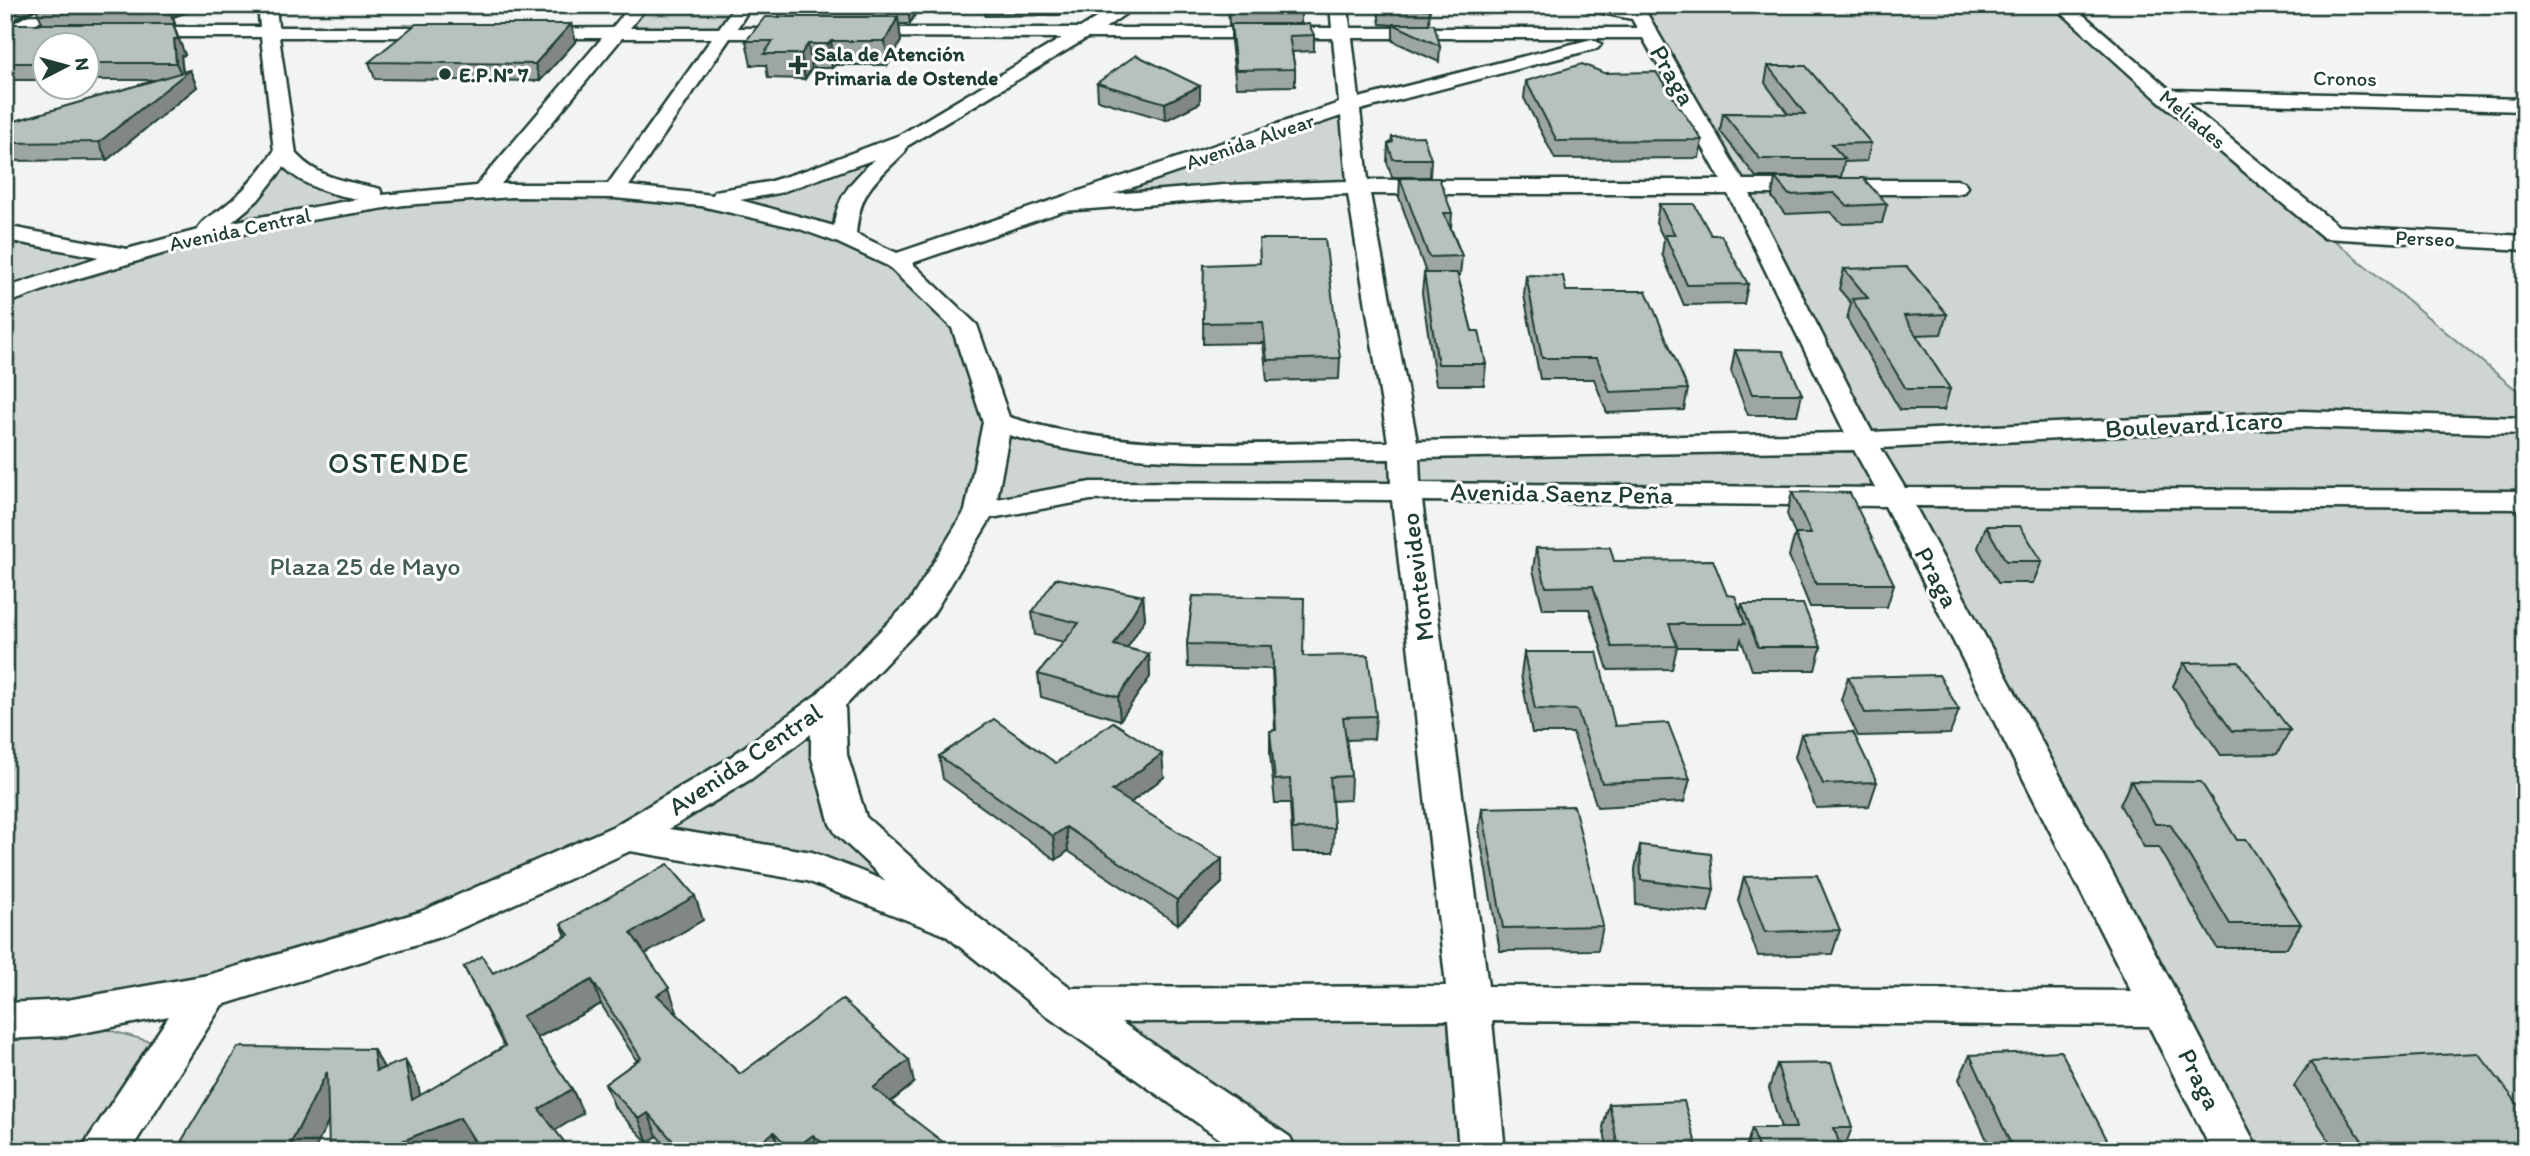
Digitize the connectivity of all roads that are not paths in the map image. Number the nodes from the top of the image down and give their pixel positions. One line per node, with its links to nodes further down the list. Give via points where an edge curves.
1 (59, 5): 20 (street)
2 (267, 5): 11 (street)
3 (640, 5): 15 (street)
4 (744, 5): 16 (street)
5 (1130, 5): 21 (street)
6 (1588, 5): 9 (street)
7 (2061, 5): 22 (street, Meliades)
8 (1340, 18): 19 (street); 21 (street); 24 (street, Montevideo)
9 (1640, 18): 19 (street); 29 (street, Praga)
10 (120, 32): 11 (street)
11 (270, 32): 12 (street); 26 (street)
12 (463, 32)
13 (32, 33): 20 (street)
14 (518, 33): 15 (street)
15 (615, 33): 16 (street); 31 (street)
16 (725, 33): 17 (street); 30 (street)
17 (806, 33)
18 (834, 33): 21 (street)
19 (1607, 33): 24 (street, Avenida Alvear, via 1598,42 1565,52)
20 (7, 34)
21 (1078, 34): 25 (street)
22 (2165, 96): 23 (street, Cronos); 35 (street, Meliades)
23 (2525, 105)
24 (1348, 107): 27 (street, Montevideo); 34 (street, Avenida Alvear)
25 (906, 139): 33 (street, via 782,185); 38 (street, via 857,188 847,208)
26 (283, 153): 32 (street, via 324,186); 37 (street, via 261,187 231,214)
27 (1358, 187): 29 (street); 34 (street); 46 (street, Montevideo)
28 (1956, 187): 29 (street)
29 (1737, 189): 45 (street, Praga)
30 (614, 191): 31 (street, Avenida Central); 33 (street, Avenida Central)
31 (483, 192): 32 (street, Avenida Central)
32 (404, 198): 37 (street, Avenida Central)
33 (701, 199): 38 (street, Avenida Central, via 753,209)
34 (1064, 205): 41 (street, Avenida Alvear)
35 (2327, 230): 39 (street, Perseo)
36 (5, 233): 40 (street)
37 (191, 237): 40 (street, Avenida Central)
38 (844, 237): 41 (street, Avenida Central)
39 (2525, 243)
40 (127, 255): 42 (street, Avenida Central)
41 (896, 261): 43 (street, Avenida Central, via 964,324)
42 (5, 297)
43 (998, 422): 46 (street, Avenida Saenz Peña, via 1047,438 1158,451); 50 (street, Avenida Central)
44 (2525, 426): 45 (street, Boulevard Icaro, via 2301,419)
45 (1863, 441): 46 (street, Avenida Saenz Peña); 48 (street, Praga)
46 (1404, 450): 47 (street, Montevideo)
47 (1406, 491): 48 (street, Avenida Saenz Peña); 50 (street, Avenida Saenz Peña, via 1091,491); 55 (street, Montevideo)
48 (1895, 497): 49 (street); 57 (street, Praga)
49 (2525, 500)
50 (980, 511): 51 (street, Avenida Central, via 922,607)
51 (828, 703): 52 (street, Avenida Central, via 738,770); 53 (street, via 829,755 849,824)
52 (627, 836): 53 (street, via 812,867); 54 (street, Avenida Central, via 432,924)
53 (965, 929): 56 (street)
54 (208, 992): 58 (street, Avenida Central, via 67,1018); 59 (street)
55 (1469, 1003): 56 (street); 57 (street); 61 (street, Montevideo)
56 (1063, 1005): 60 (street)
57 (2164, 1009): 62 (street, Praga)
58 (5, 1021)
59 (106, 1151)
60 (1274, 1151)
61 (1482, 1151)
62 (2236, 1151)

